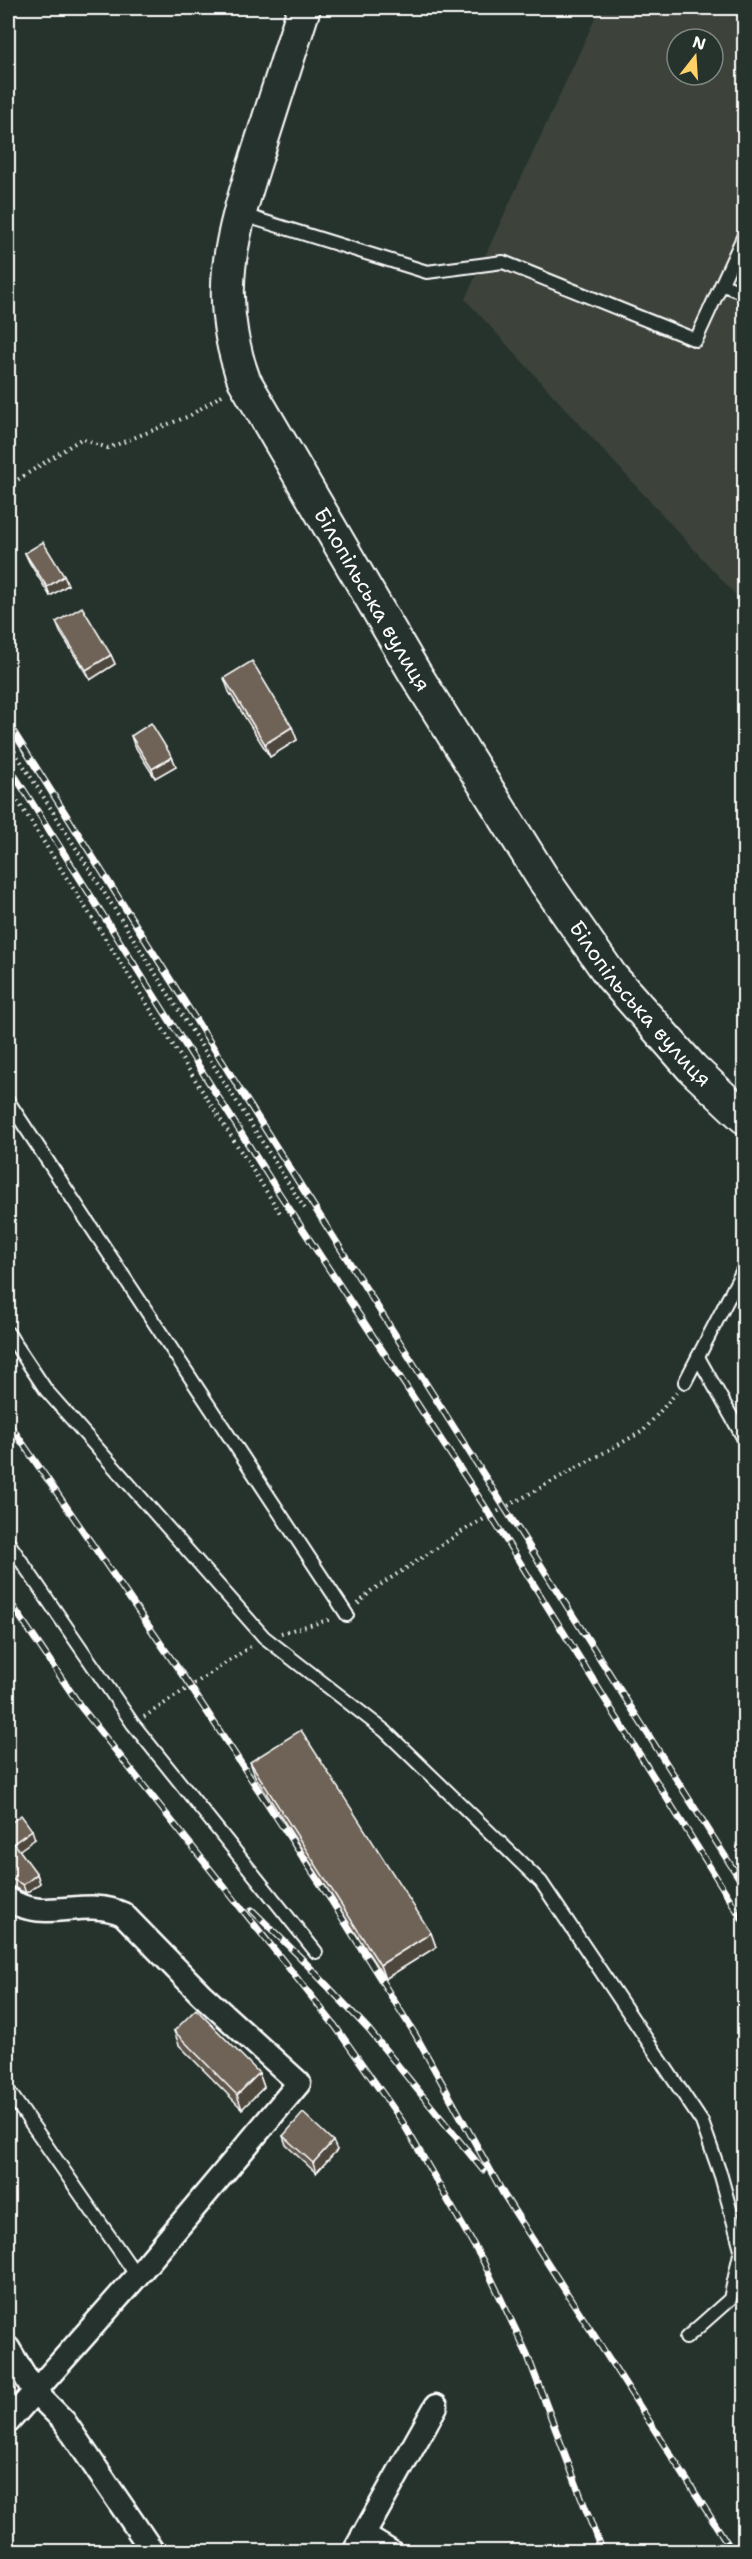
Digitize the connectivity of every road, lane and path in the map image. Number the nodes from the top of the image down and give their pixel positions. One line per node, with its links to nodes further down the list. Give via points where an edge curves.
1 (304, 8): 2 (main road, Білопільська вулиця)
2 (239, 214): 4 (lane, via 427,272 503,262 696,340); 6 (main road, Білопільська вулиця, via 231,241 227,303 230,333)
3 (744, 235): 4 (lane)
4 (723, 285): 5 (lane)
5 (744, 294)
6 (244, 380): 7 (path, via 189,416 108,448 81,439); 11 (main road, Білопільська вулиця, via 413,670 542,877 611,976 692,1068)
7 (8, 486)
8 (8, 741): 12 (path)
9 (8, 786): 13 (path)
10 (8, 1101): 20 (lane)
11 (744, 1117)
12 (306, 1211)
13 (282, 1216)
14 (744, 1268): 16 (lane)
15 (8, 1333): 21 (lane, via 46,1390)
16 (698, 1357): 17 (lane); 18 (lane)
17 (685, 1382): 20 (path, via 643,1431 466,1529 371,1591)
18 (744, 1439)
19 (8, 1542): 22 (lane)
20 (347, 1615): 21 (path)
21 (264, 1638): 22 (path); 27 (lane, via 385,1731 541,1882 702,2122 741,2249 730,2299)
22 (133, 1724): 24 (lane)
23 (8, 1899): 26 (street, via 46,1912 89,1905 123,1914 201,1994 299,2083)
24 (316, 1952)
25 (8, 2090): 26 (lane)
26 (137, 2276): 29 (street)
27 (686, 2338)
28 (8, 2348): 29 (street)
29 (34, 2391): 31 (street); 33 (street, via 64,2421)
30 (436, 2406): 32 (street)
31 (8, 2422)
32 (359, 2543): 34 (street)
33 (153, 2552)
34 (391, 2552)

